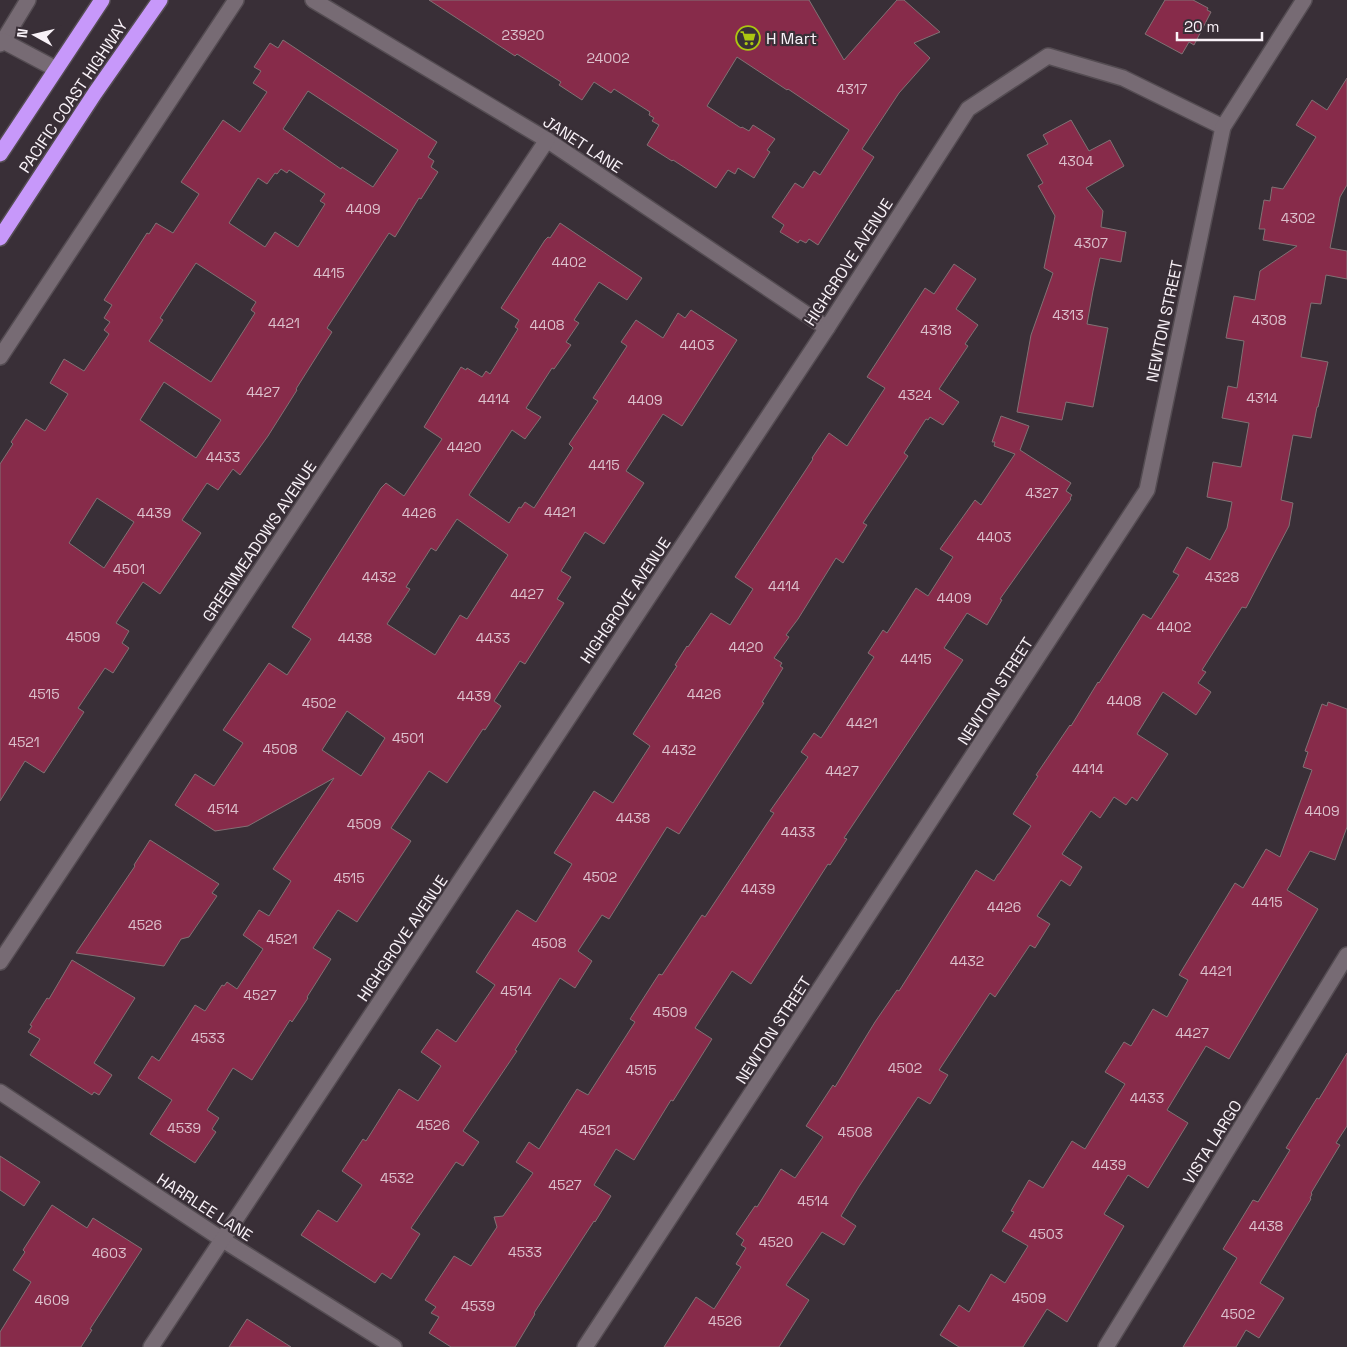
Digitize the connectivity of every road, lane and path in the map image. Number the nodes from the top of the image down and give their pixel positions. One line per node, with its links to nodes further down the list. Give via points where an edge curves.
1 (28, 0): 7 (street)
2 (102, 0): 8 (highway, PACIFIC COAST HIGHWAY)
3 (160, 0): 12 (highway, PACIFIC COAST HIGHWAY)
4 (236, 0): 14 (street)
5 (313, 0): 10 (street, JANET LANE)
6 (1304, 0): 9 (street, NEWTON STREET)
7 (1, 43): 8 (street)
8 (56, 69): 11 (highway, PACIFIC COAST HIGHWAY)
9 (1223, 127): 13 (street, HIGHGROVE AVENUE, via 1122,78 1048,56 968,109); 21 (street, NEWTON STREET, via 1147,490)
10 (547, 140): 13 (street, JANET LANE); 16 (street, GREENMEADOWS AVENUE)
11 (0, 154)
12 (0, 238)
13 (827, 328): 18 (street, HIGHGROVE AVENUE)
14 (0, 357)
15 (1347, 955): 22 (street, VISTA LARGO)
16 (0, 962)
17 (0, 1092): 18 (street, HARRLEE LANE)
18 (223, 1240): 19 (street, HIGHGROVE AVENUE); 20 (street, HARRLEE LANE)
19 (151, 1347)
20 (394, 1347)
21 (586, 1347)
22 (1106, 1347)

